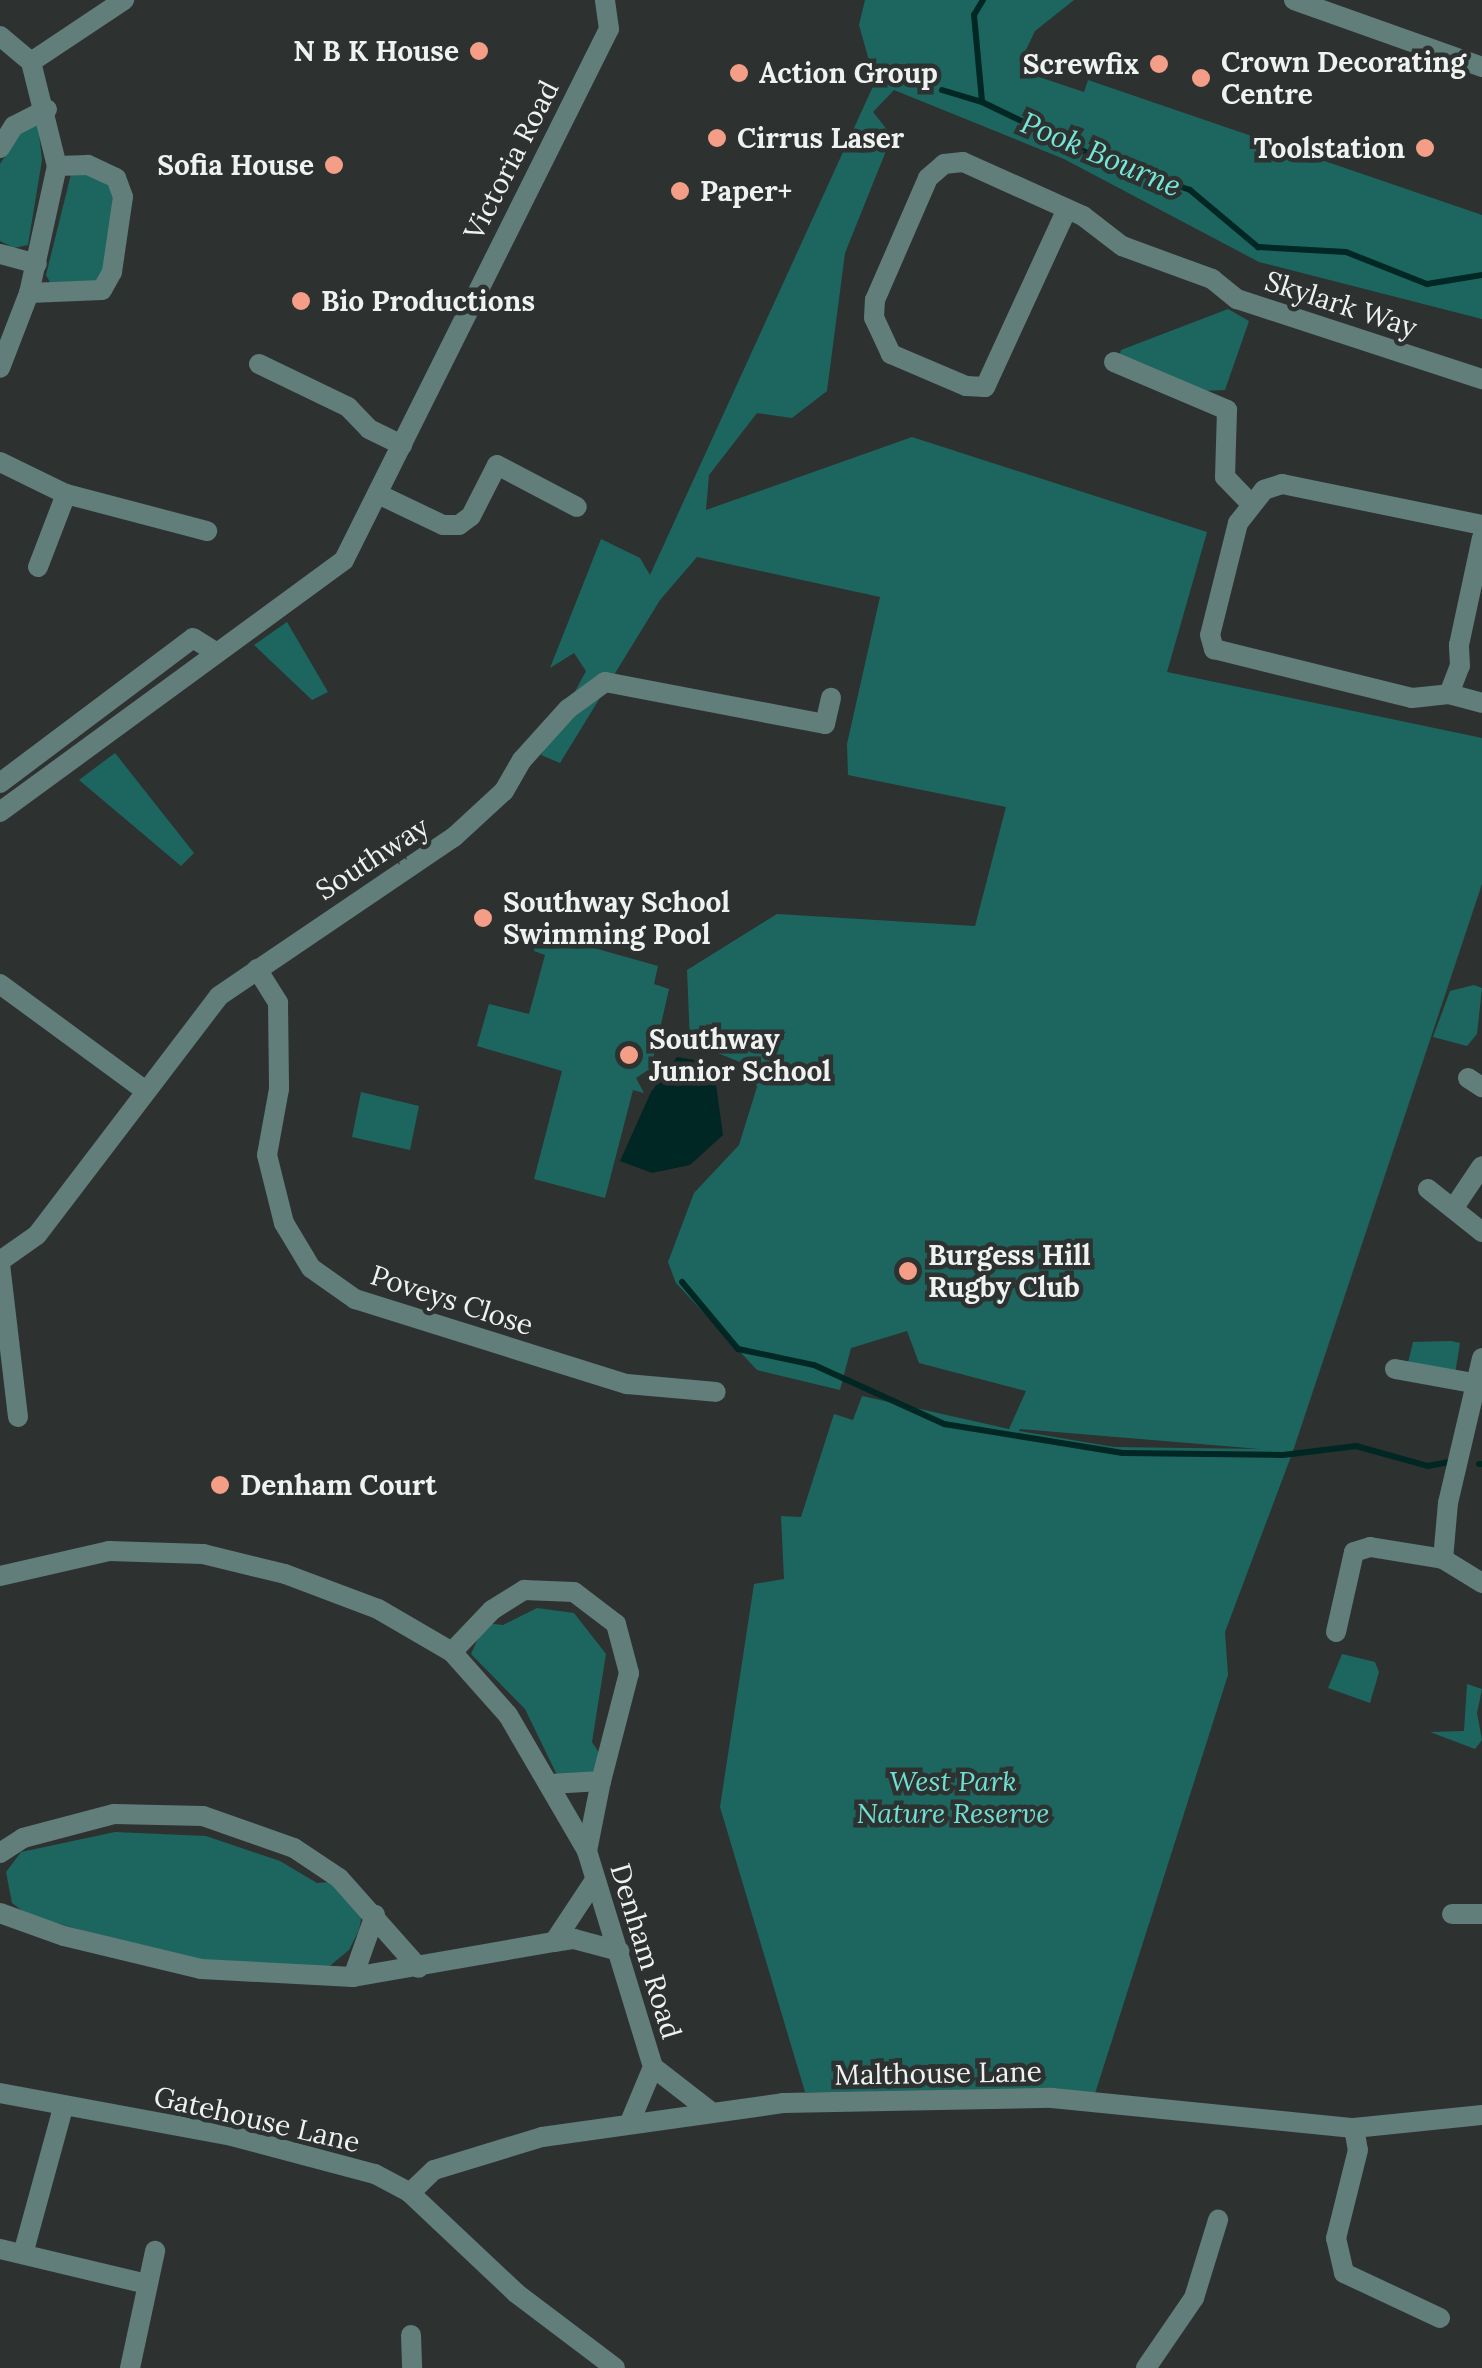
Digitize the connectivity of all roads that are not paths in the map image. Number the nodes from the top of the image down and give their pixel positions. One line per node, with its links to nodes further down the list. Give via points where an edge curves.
1 (124, 0): 5 (street)
2 (605, 0): 18 (street, Victoria Road, via 609,29)
3 (1294, 0): 6 (street)
4 (0, 36): 5 (street)
5 (31, 62): 7 (street)
6 (1482, 66)
7 (46, 109): 8 (street, via 14,126); 9 (street)
8 (0, 148)
9 (57, 166): 12 (street); 13 (street, via 88,165 116,178 123,198 112,272 102,290)
10 (1075, 212): 10 (street, Skylark Way, via 963,162 944,164 928,178 875,300 874,318 891,354 985,388); 17 (street, Skylark Way, via 1122,246 1212,279 1237,299)
11 (0, 254): 12 (street)
12 (37, 264): 13 (street)
13 (29, 293): 16 (street)
14 (1114, 362): 22 (street, via 1227,410 1225,477)
15 (260, 364): 18 (street, via 348,407 369,429)
16 (0, 368)
17 (1482, 380)
18 (402, 444): 21 (street, Victoria Road)
19 (0, 462): 20 (street)
20 (66, 494): 25 (street); 27 (street)
21 (378, 494): 23 (street, via 443,525 459,525 471,516 496,465); 28 (street, Victoria Road, via 344,560)
22 (1250, 503): 24 (street, via 1282,484); 29 (street, via 1238,523 1210,635 1214,648 1412,698)
23 (577, 508)
24 (1482, 525)
25 (207, 531)
26 (1482, 538): 29 (street)
27 (38, 567)
28 (214, 651): 32 (street, via 193,638); 33 (street)
29 (1449, 694): 31 (street)
30 (831, 698): 34 (street, Southway, via 825,724 605,682 568,709 504,791 454,837)
31 (1482, 703)
32 (0, 783)
33 (0, 812)
34 (257, 970): 36 (street, Southway, via 219,996); 45 (street, Poveys Close, via 278,1004 279,1089 267,1155 284,1223 311,1268 355,1299 627,1384)
35 (0, 984): 36 (street)
36 (144, 1090): 41 (street, Southway, via 37,1235)
37 (1482, 1166): 39 (street)
38 (1428, 1189): 39 (street)
39 (1455, 1206): 40 (street)
40 (1482, 1232)
41 (0, 1263): 46 (street)
42 (1482, 1358): 44 (street)
43 (1394, 1368): 44 (street)
44 (1478, 1384): 47 (street, via 1448,1502)
45 (716, 1392)
46 (18, 1418)
47 (1444, 1559): 49 (street); 50 (street, via 1370,1547 1354,1552)
48 (0, 1576): 51 (street, Denham Road, via 109,1551 203,1554 286,1574 378,1609)
49 (1482, 1583)
50 (1336, 1632)
51 (452, 1652): 52 (street, Denham Road, via 492,1610 524,1590 574,1592 596,1604 616,1624 629,1673); 53 (street, Denham Road, via 508,1715)
52 (601, 1780): 53 (street); 54 (street, Denham Road)
53 (550, 1784): 54 (street, Denham Road)
54 (586, 1851): 56 (street, Denham Road)
55 (0, 1853): 60 (street, via 23,1838 114,1814 203,1816 294,1848 339,1878)
56 (595, 1880): 61 (street); 62 (street, Denham Road)
57 (2, 1910): 64 (street, via 201,1969)
58 (1452, 1914): 59 (street)
59 (1482, 1914)
60 (375, 1915): 63 (street); 64 (street)
61 (554, 1942): 62 (street, via 574,1939); 63 (street)
62 (619, 1951): 65 (street, Denham Road)
63 (419, 1968): 64 (street)
64 (353, 1976)
65 (654, 2067): 68 (street, Denham Road); 70 (street, Denham Road)
66 (0, 2093): 67 (street, Gatehouse Lane)
67 (63, 2108): 72 (street, Gatehouse Lane, via 250,2140 364,2170); 76 (street)
68 (711, 2112): 70 (street, Malthouse Lane); 71 (street, Malthouse Lane, via 784,2103 1052,2098)
69 (1482, 2115): 71 (street, Malthouse Lane)
70 (630, 2122): 72 (street, Malthouse Lane, via 542,2137 434,2170)
71 (1354, 2128): 78 (street, via 1358,2150 1336,2238 1344,2272)
72 (410, 2193): 82 (street, Gatehouse Lane, via 516,2293)
73 (1218, 2220): 83 (street, via 1194,2298)
74 (0, 2249): 76 (street)
75 (155, 2251): 77 (street)
76 (23, 2254): 77 (street)
77 (147, 2284): 80 (street)
78 (1440, 2318)
79 (411, 2335): 81 (street)
80 (130, 2368)
81 (412, 2368)
82 (615, 2368)
83 (1146, 2368)

